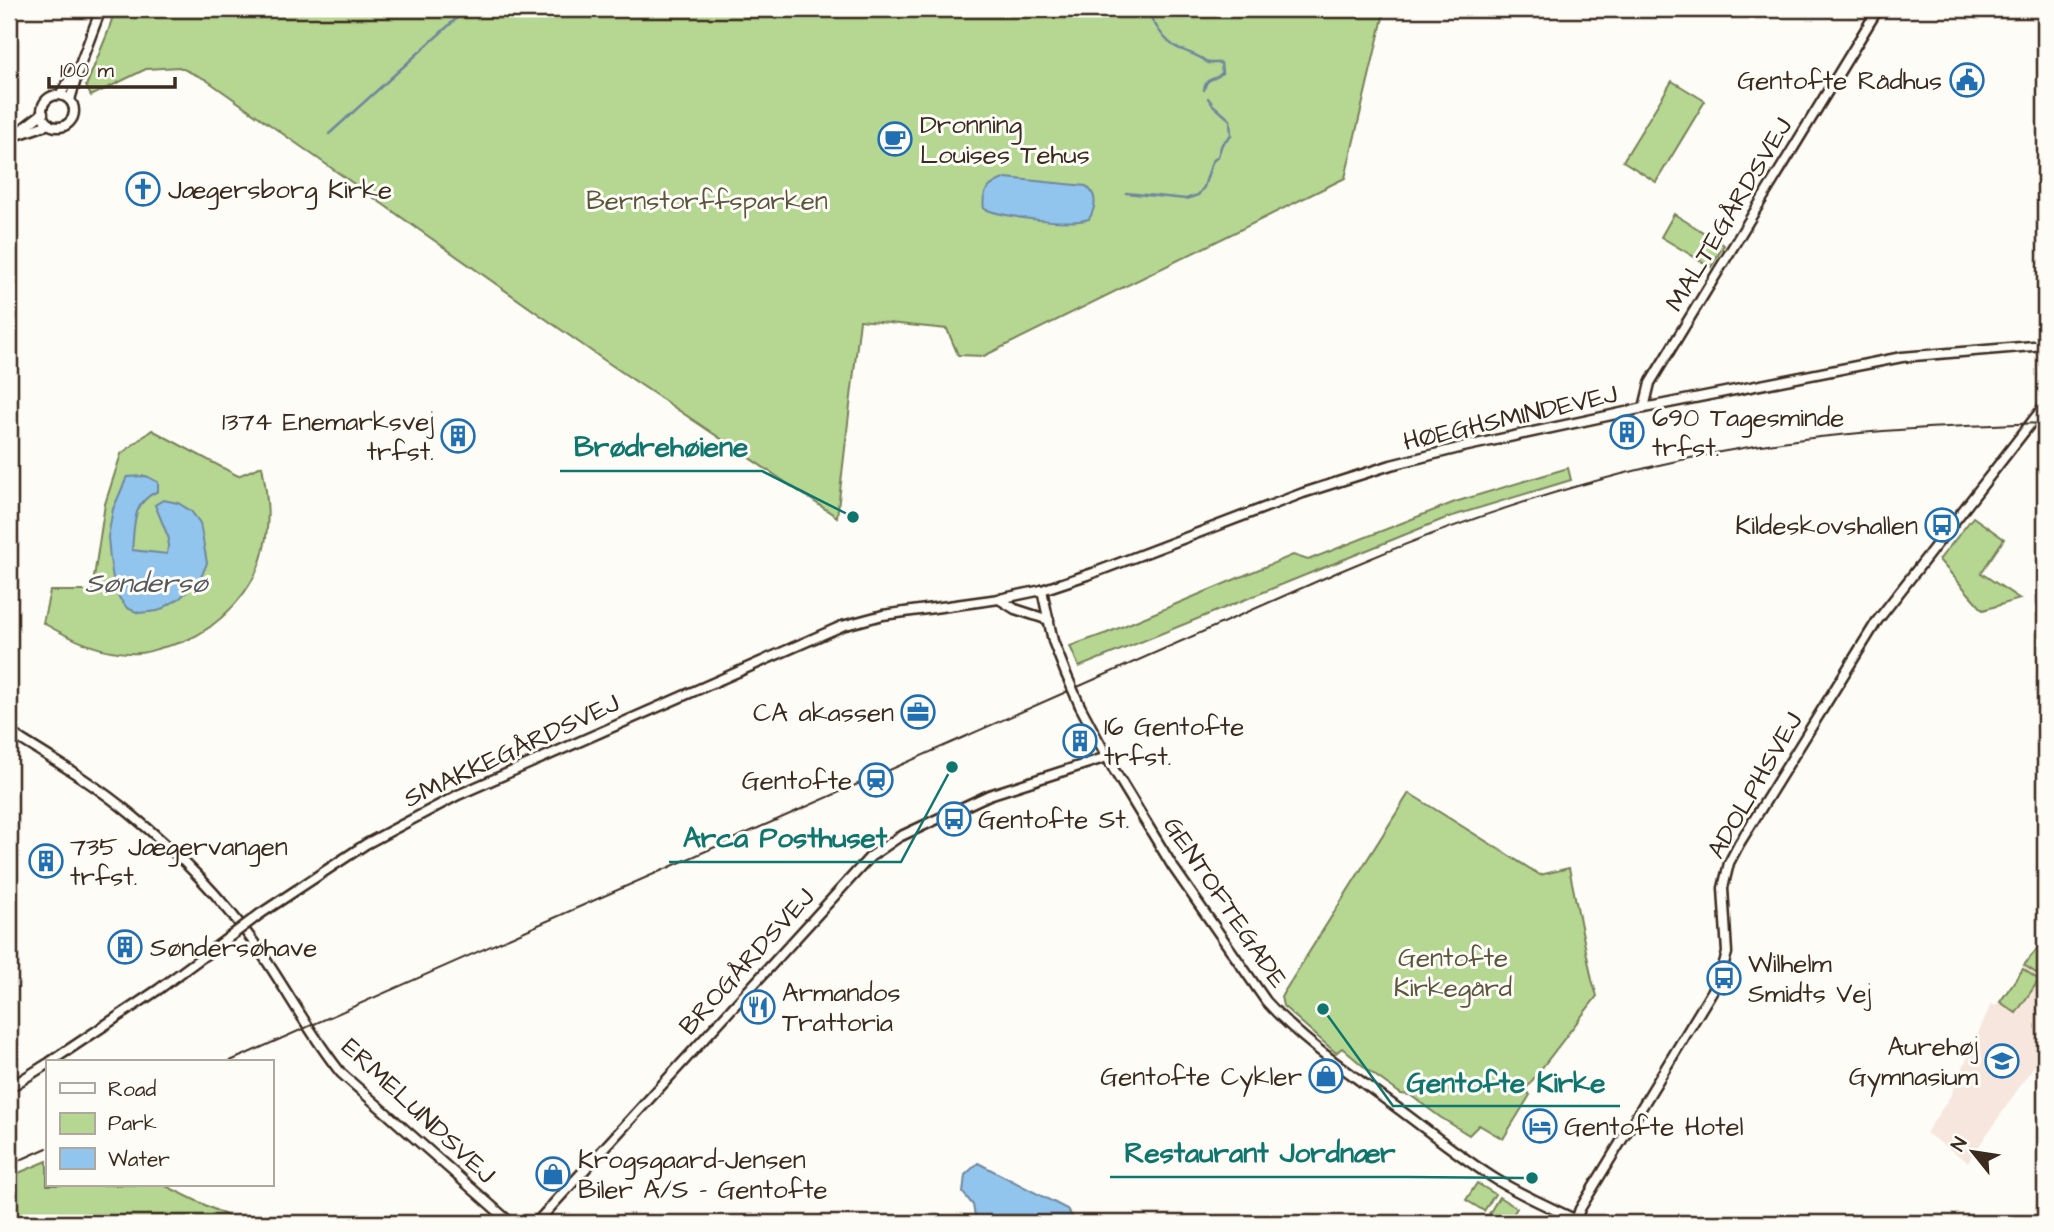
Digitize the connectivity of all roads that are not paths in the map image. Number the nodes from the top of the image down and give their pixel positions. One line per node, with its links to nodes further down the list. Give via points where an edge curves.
1 (101, 9): 3 (street)
2 (1878, 9): 11 (street, MALTEGÅRDSVEJ, via 1650,383)
3 (81, 62): 4 (street); 5 (street)
4 (60, 95): 5 (street); 6 (street, via 48,99)
5 (70, 100): 7 (street, via 74,109 70,122 59,127)
6 (43, 113): 7 (street); 8 (street)
7 (49, 124): 8 (street)
8 (11, 138)
9 (2045, 345): 11 (street, HØEGHSMINDEVEJ, via 1902,357)
10 (2045, 405): 21 (street, ADOLPHSVEJ, via 1877,621 1739,844 1723,888 1727,953 1719,980 1586,1198)
11 (1644, 408): 12 (street, HØEGHSMINDEVEJ, via 1391,465 1285,499)
12 (1042, 590): 13 (street, SMAKKEGÅRDSVEJ); 14 (street, GENTOFTEGADE)
13 (999, 599): 14 (street); 17 (street, SMAKKEGÅRDSVEJ, bridge, via 883,615 842,626 458,795 366,844)
14 (1049, 620): 16 (street, GENTOFTEGADE, bridge, via 1066,674)
15 (9, 732): 22 (street, ERMELUNDSVEJ, via 132,815 175,854 255,944 341,1073)
16 (1107, 757): 21 (street, GENTOFTEGADE, via 1174,867 1278,1014 1328,1058 1471,1163); 23 (street, BROGÅRDSVEJ, via 989,795 899,837 870,857)
17 (52, 1060)
18 (46, 1064): 19 (street, SMAKKEGÅRDSVEJ)
19 (9, 1088)
20 (2045, 1221): 24 (street)
21 (1580, 1222)
22 (511, 1223)
23 (536, 1223)
24 (2019, 1223)

